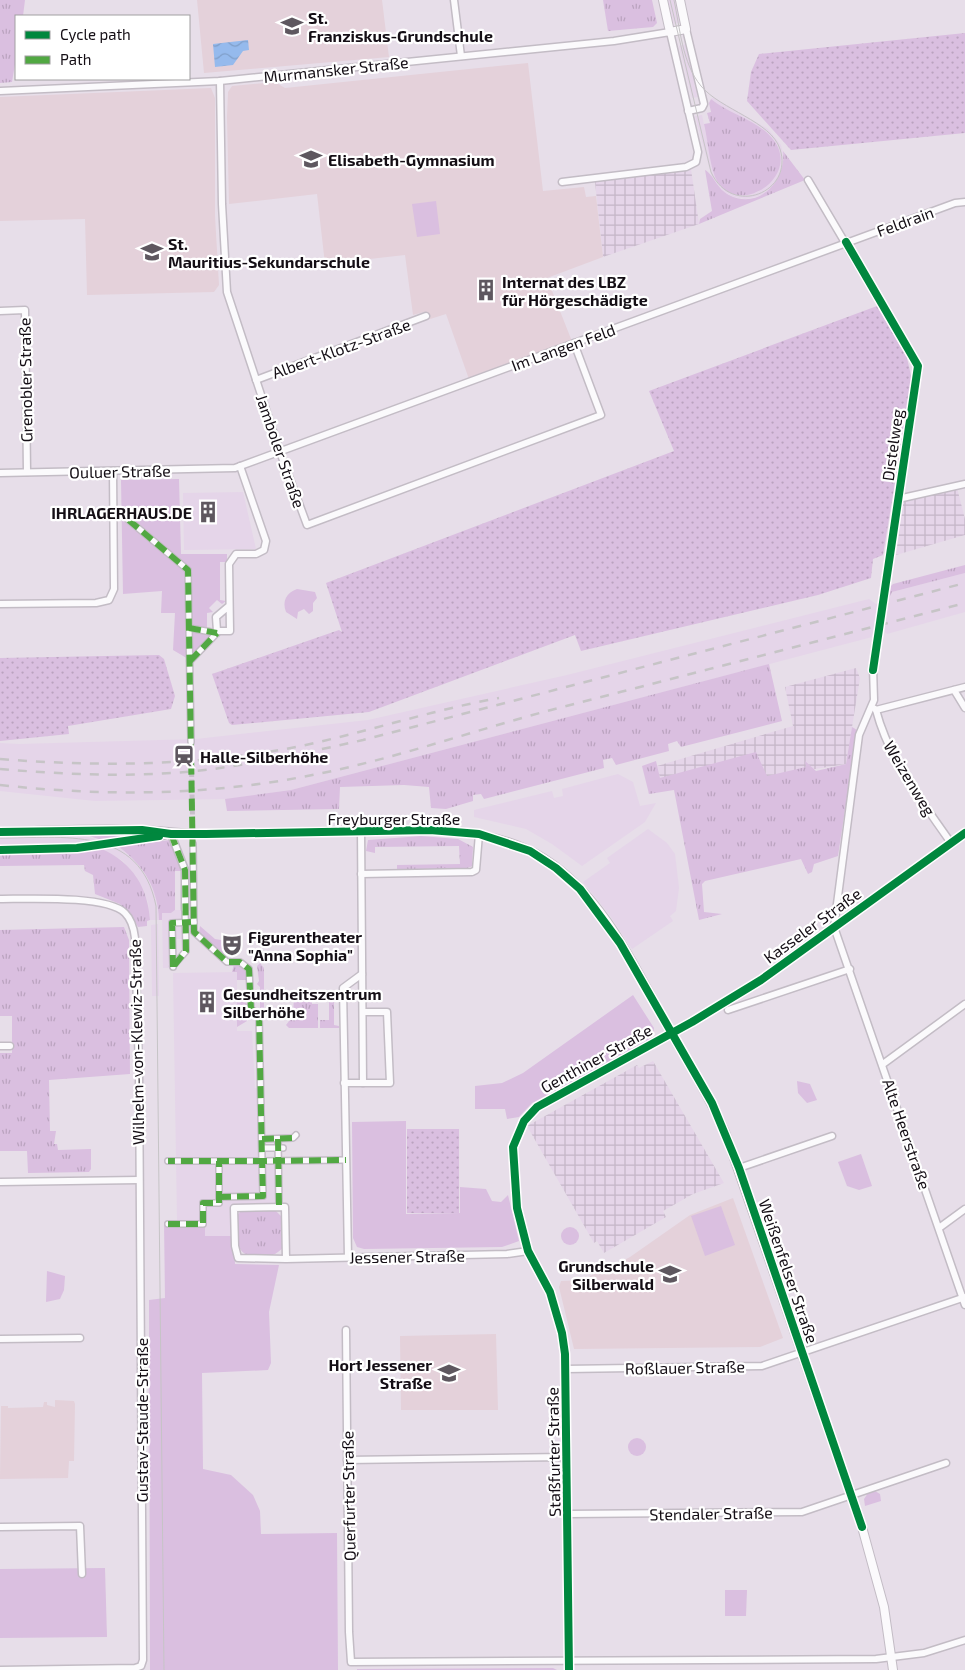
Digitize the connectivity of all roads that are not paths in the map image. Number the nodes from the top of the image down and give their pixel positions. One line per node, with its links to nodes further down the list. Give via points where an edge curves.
1 (454, 0): 6 (street)
2 (663, 0): 5 (street)
3 (680, 0): 4 (street)
4 (686, 29): 5 (street); 9 (street, via 704,104 702,108)
5 (670, 32): 6 (street, Murmansker Straße, via 614,41); 9 (street)
6 (461, 56): 7 (street, Murmansker Straße)
7 (220, 81): 8 (street, Murmansker Straße); 17 (street, Jamboler Straße, via 227,292)
8 (0, 91)
9 (688, 111): 11 (street, via 698,152 693,164)
10 (808, 180): 13 (street, Distelweg)
11 (562, 182)
12 (965, 202): 13 (street, Feldrain)
13 (846, 242): 16 (street, Im Langen Feld); 24 (street, Distelweg, via 918,366)
14 (0, 311): 21 (street, Grenobler Straße, via 25,310)
15 (426, 316): 17 (street, Albert-Klotz-Straße)
16 (574, 343): 18 (street, Im Langen Feld); 18 (street, Jamboler Straße, via 601,415 307,526)
17 (256, 380): 18 (street, Jamboler Straße)
18 (280, 452): 19 (street, Ouluer Straße)
19 (240, 466): 20 (street, Ouluer Straße, via 219,470); 27 (street, via 266,541 260,553 236,554 231,559)
20 (113, 471): 21 (street, Ouluer Straße); 25 (street)
21 (27, 472): 22 (street, Ouluer Straße)
22 (0, 473)
23 (965, 484): 24 (street)
24 (898, 499): 32 (street, Distelweg, via 873,667)
25 (112, 516): 26 (street, via 114,589 109,600 96,603); 28 (street, via 125,518 188,570)
26 (0, 604)
27 (228, 606)
28 (189, 628): 29 (street); 29 (street, via 217,633)
29 (190, 661): 34 (street)
30 (965, 687): 31 (street)
31 (954, 690): 32 (street); 33 (street)
32 (874, 708): 40 (street, Weizenweg, via 900,769); 48 (street, Alte Heerstraße, via 860,735)
33 (965, 708)
34 (191, 742)
35 (361, 830): 38 (street, Freyburger Straße); 39 (street, Freyburger Straße); 43 (street)
36 (0, 832): 38 (street, Freyburger Straße, via 142,830)
37 (965, 833): 40 (street, Kasseler Straße)
38 (171, 834): 42 (street, Freyburger Straße, via 77,848); 45 (street, via 185,870)
39 (479, 834): 43 (street, Freyburger Straße, via 476,870 472,872); 54 (street, Freyburger Straße, via 514,844 543,859 580,889 620,942)
40 (950, 843): 48 (street, Kasseler Straße)
41 (192, 844): 47 (street, via 196,865)
42 (0, 850)
43 (361, 874): 50 (street)
44 (0, 899): 72 (street, Wilhelm-von-Klewiz-Straße, via 88,901 113,905 125,913 133,925 136,938)
45 (186, 909): 46 (street)
46 (186, 922): 46 (street, via 186,951 173,967 172,923); 47 (street)
47 (194, 922): 62 (street, via 194,932 227,962 240,962 249,969 251,1009 259,1014)
48 (834, 927): 49 (street, Alte Heerstraße); 54 (street, Kasseler Straße, via 761,980)
49 (850, 969): 52 (street); 57 (street, Alte Heerstraße)
50 (362, 974): 53 (street); 58 (street, via 343,988)
51 (965, 1004): 57 (street)
52 (728, 1010)
53 (363, 1012): 59 (street); 59 (street, via 387,1012 390,1083)
54 (671, 1033): 71 (street, Weißenfelser Straße, via 712,1103); 79 (street, Genthiner Straße, via 537,1107 524,1121 513,1147 517,1208)
55 (0, 1046): 56 (street)
56 (10, 1046)
57 (883, 1064): 78 (street, Alte Heerstraße)
58 (344, 1083): 59 (street); 68 (street)
59 (364, 1083)
60 (296, 1135): 63 (street)
61 (832, 1136): 71 (street)
62 (262, 1139): 63 (street); 64 (street)
63 (278, 1139): 65 (street)
64 (262, 1148): 65 (street); 66 (street)
65 (280, 1148): 67 (street)
66 (262, 1160): 67 (street); 70 (street); 74 (street, via 263,1196)
67 (279, 1160): 68 (street); 75 (street)
68 (346, 1160): 80 (street)
69 (168, 1161): 70 (street)
70 (219, 1161): 74 (street)
71 (739, 1168): 86 (street, Weißenfelser Straße)
72 (139, 1180): 73 (street); 98 (street, Gustav-Staude-Straße, via 143,1660 141,1666 135,1668)
73 (0, 1182)
74 (219, 1197): 77 (street, via 219,1203 203,1203 203,1224)
75 (279, 1207): 81 (street, via 285,1207); 81 (street, Jessener Straße, via 234,1208 235,1246 238,1258)
76 (965, 1209): 78 (street)
77 (168, 1224)
78 (939, 1228): 82 (street, Alte Heerstraße)
79 (528, 1251): 80 (street, Jessener Straße); 87 (street, Staßfurter Straße, via 550,1292 562,1333)
80 (348, 1257): 81 (street, Jessener Straße)
81 (286, 1259)
82 (964, 1300): 86 (street, Roßlauer Straße)
83 (346, 1330): 89 (street, Querfurter Straße)
84 (80, 1338): 85 (street)
85 (0, 1339)
86 (802, 1354): 87 (street, Roßlauer Straße, via 762,1366); 91 (street, Weißenfelser Straße)
87 (566, 1369): 88 (street, Staßfurter Straße)
88 (566, 1457): 89 (street); 92 (street, Staßfurter Straße)
89 (347, 1460): 97 (street, Querfurter Straße, via 351,1662)
90 (946, 1463): 91 (street)
91 (851, 1496): 92 (street, Stendaler Straße, via 802,1512); 96 (street, Weißenfelser Straße, via 875,1571)
92 (569, 1514): 97 (street, Staßfurter Straße)
93 (0, 1527): 94 (street, via 80,1526)
94 (82, 1574)
95 (965, 1640): 96 (street, via 924,1653)
96 (892, 1658): 97 (street); 100 (street, Weißenfelser Straße)
97 (569, 1660): 99 (street, Staßfurter Straße)
98 (0, 1670)
99 (569, 1670)
100 (893, 1670)

